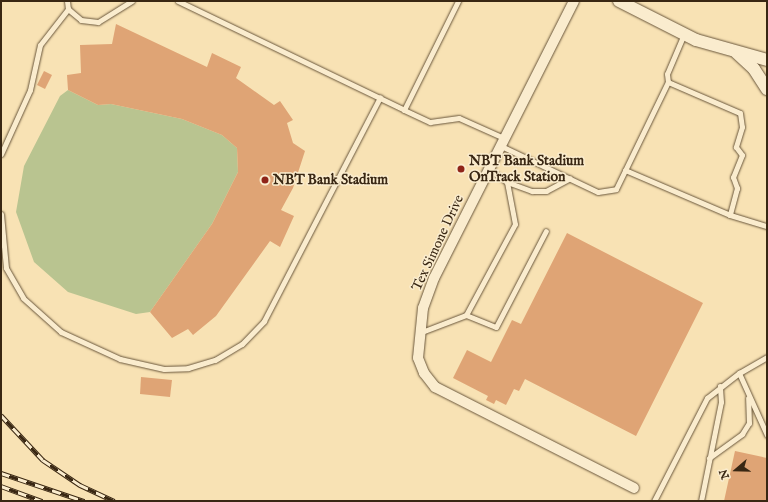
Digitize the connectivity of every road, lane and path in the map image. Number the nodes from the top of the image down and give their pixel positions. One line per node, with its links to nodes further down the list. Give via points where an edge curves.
1 (68, 1): 7 (lane)
2 (132, 1): 7 (lane, via 98,22 81,20)
3 (178, 1): 13 (lane)
4 (458, 1): 14 (lane)
5 (574, 1): 15 (street, Tex Simone Drive)
6 (619, 1): 8 (street)
7 (68, 9): 16 (lane, via 40,45 30,90)
8 (684, 34): 9 (street); 11 (lane, via 667,74)
9 (736, 52): 10 (street); 12 (street, via 754,69)
10 (767, 60)
11 (668, 82): 18 (lane); 22 (lane, via 740,113 742,127 736,147 742,155 733,177 737,188)
12 (767, 89)
13 (380, 97): 14 (lane); 21 (lane, via 264,321 242,344 215,360 188,368 164,369 120,358 61,332 23,298 6,268)
14 (404, 110): 15 (lane, via 430,122 459,118)
15 (502, 142): 17 (street, Tex Simone Drive); 19 (lane)
16 (1, 154)
17 (489, 169): 20 (lane); 26 (street, Tex Simone Drive, via 434,278)
18 (625, 170): 19 (lane, via 616,189 598,192); 22 (lane)
19 (570, 178): 20 (lane, via 546,191 532,191)
20 (507, 182): 25 (lane, via 515,224)
21 (1, 214)
22 (730, 215): 23 (lane)
23 (767, 226)
24 (546, 231): 25 (lane, via 496,327)
25 (466, 315): 26 (lane)
26 (418, 333): 33 (street, Tex Simone Drive, via 418,358 434,387)
27 (767, 357): 28 (lane)
28 (739, 373): 29 (lane); 30 (lane)
29 (720, 386): 32 (lane, via 721,402); 34 (lane, via 707,398)
30 (747, 391): 31 (lane); 32 (lane, via 749,423 735,441)
31 (767, 435)
32 (709, 458): 35 (lane)
33 (634, 488)
34 (654, 501)
35 (701, 501)

